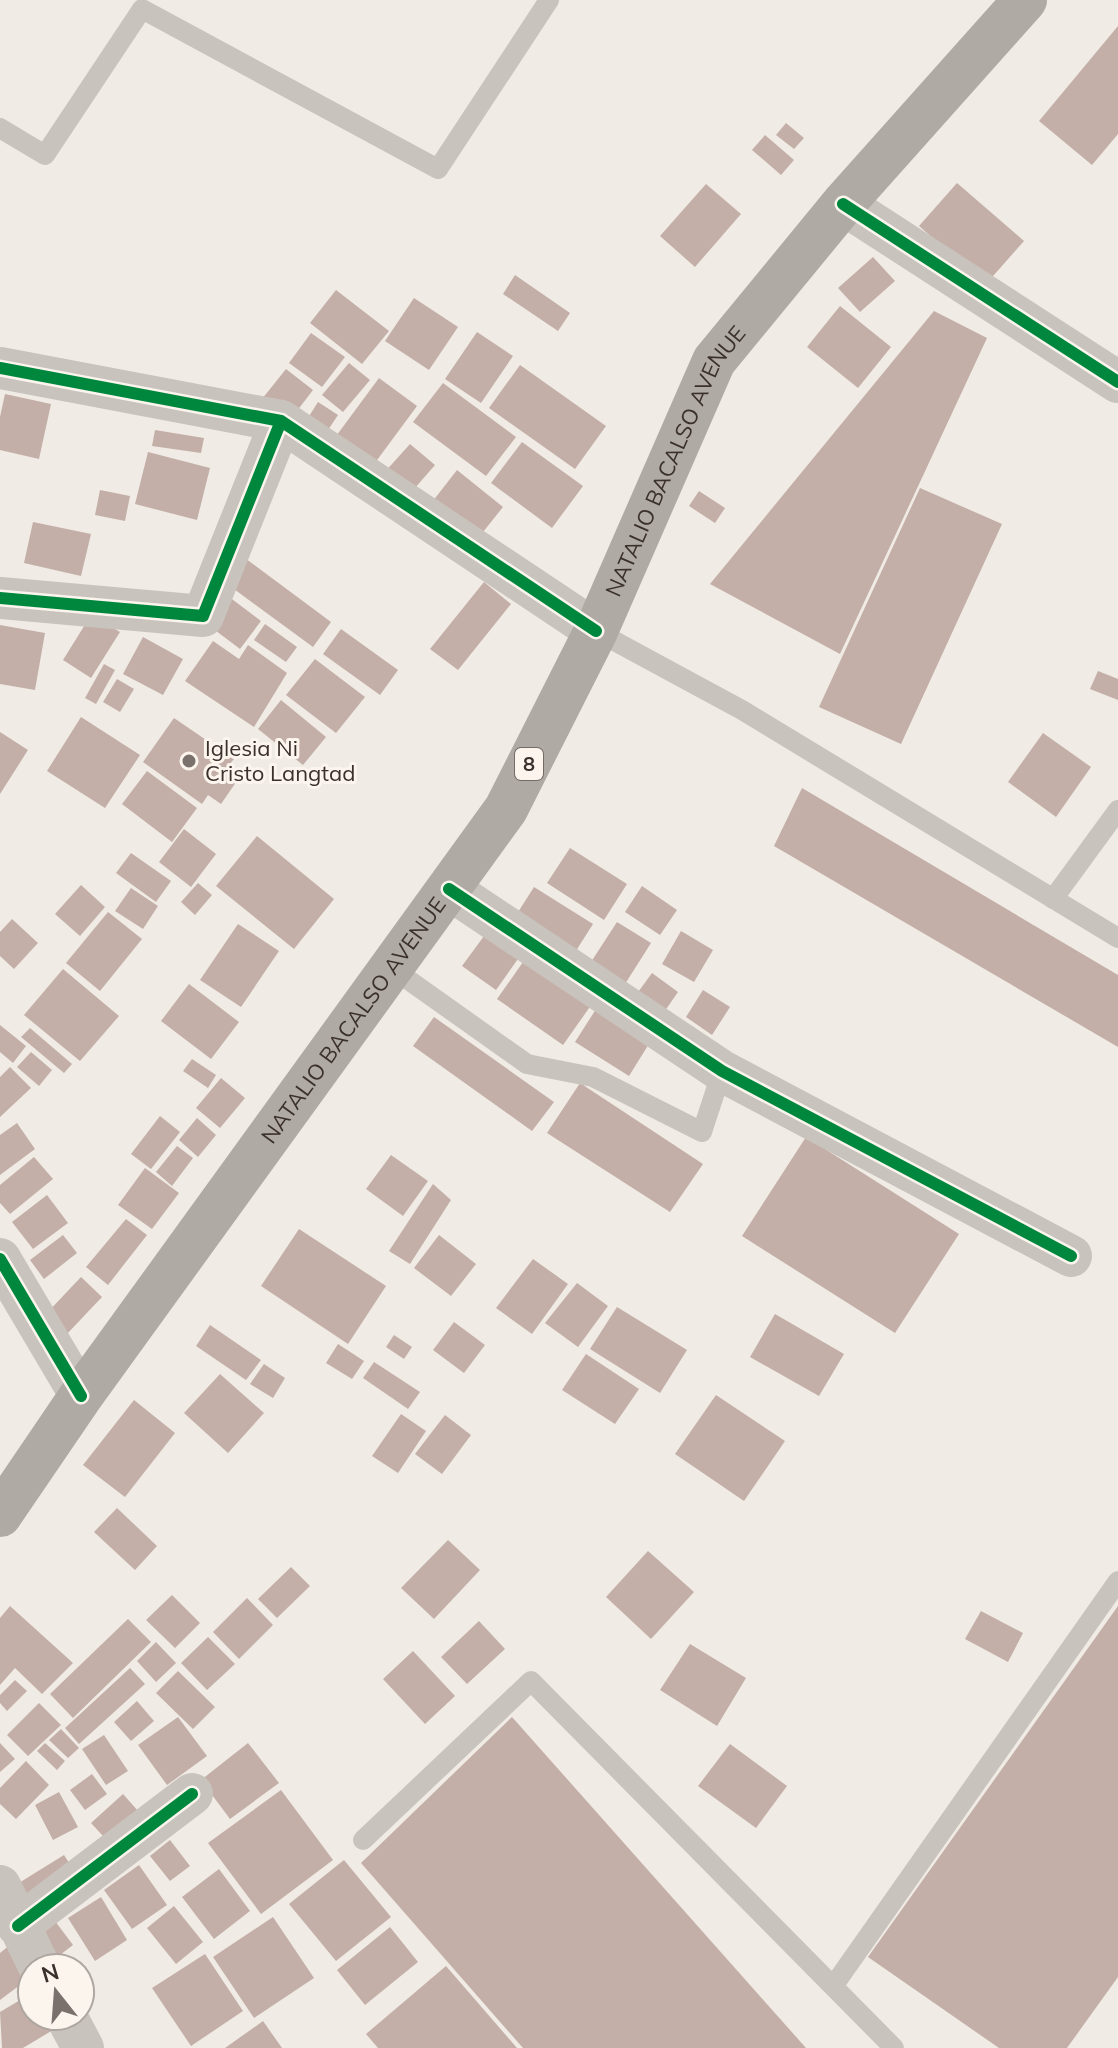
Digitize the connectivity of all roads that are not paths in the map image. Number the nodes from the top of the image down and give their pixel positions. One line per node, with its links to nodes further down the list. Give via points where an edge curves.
1 (549, 0): 3 (lane, via 438,169 142,9 45,155)
2 (1024, 1): 4 (highway, NATALIO BACALSO AVENUE / 8)
3 (0, 128)
4 (843, 204): 6 (street); 9 (highway, NATALIO BACALSO AVENUE / 8, via 714,361)
5 (0, 368): 7 (street)
6 (1118, 382)
7 (281, 421): 8 (street, via 203,616); 9 (street)
8 (0, 598)
9 (596, 631): 11 (highway, NATALIO BACALSO AVENUE / 8, via 506,809); 12 (lane, via 742,710)
10 (1118, 810): 12 (lane)
11 (449, 889): 14 (highway, NATALIO BACALSO AVENUE / 8); 15 (street)
12 (1053, 899): 13 (lane)
13 (1118, 938)
14 (393, 969): 15 (lane, via 527,1064 593,1077 702,1132); 18 (highway, NATALIO BACALSO AVENUE / 8)
15 (722, 1071): 16 (street)
16 (1071, 1256)
17 (0, 1259): 18 (street)
18 (81, 1396): 19 (highway, NATALIO BACALSO AVENUE / 8)
19 (0, 1515)
20 (1118, 1581): 26 (lane)
21 (192, 1794): 24 (street)
22 (363, 1840): 26 (lane, via 531,1681)
23 (0, 1886): 24 (street)
24 (18, 1926): 25 (street)
25 (32, 1952)
26 (834, 1985): 27 (lane)
27 (894, 2048)

